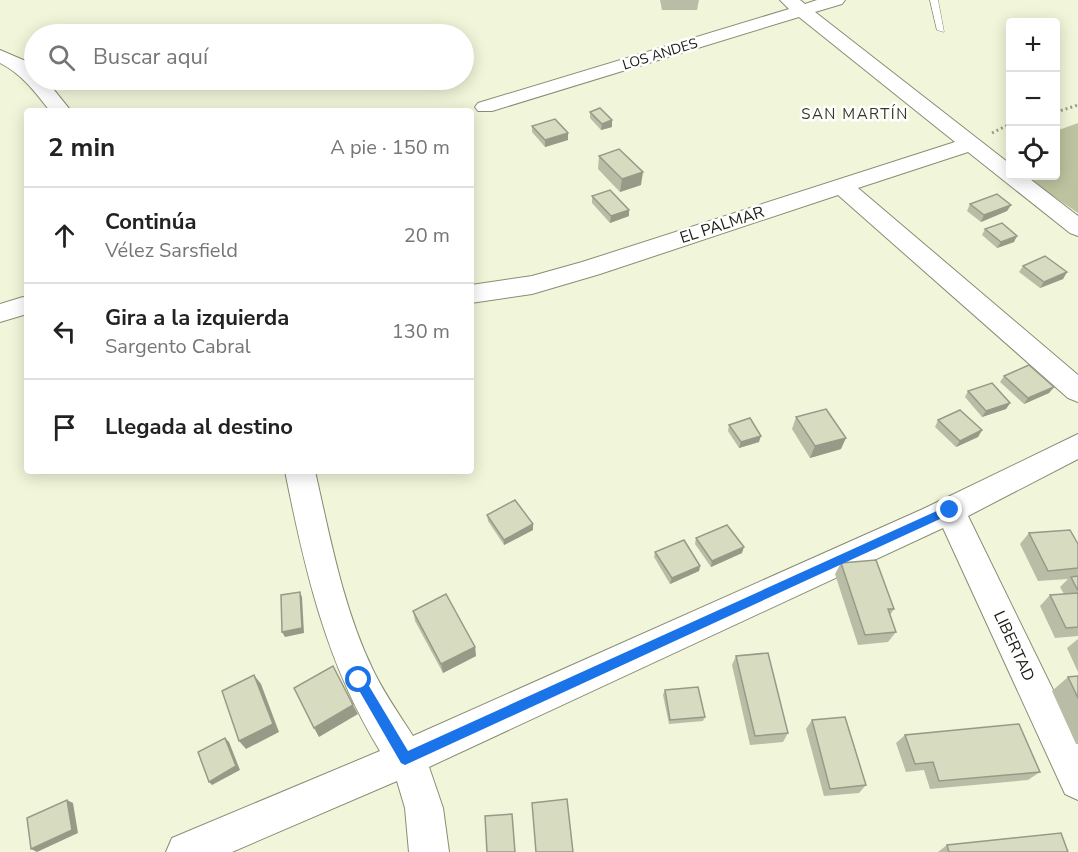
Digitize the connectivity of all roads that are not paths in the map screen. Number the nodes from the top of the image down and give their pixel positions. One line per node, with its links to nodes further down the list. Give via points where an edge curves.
1 (836, 0): 3 (street, LOS ANDES)
2 (934, 0): 4 (lane)
3 (796, 5): 8 (street, LOS ANDES); 10 (street)
4 (941, 30)
5 (0, 56): 6 (street)
6 (24, 69)
7 (44, 90): 9 (street)
8 (484, 107)
9 (59, 108)
10 (970, 144): 11 (street, EL PALMAR); 12 (street)
11 (842, 186): 13 (street, EL PALMAR, via 581,271 532,285); 14 (street)
12 (1078, 228)
13 (474, 294)
14 (1078, 391)
15 (1078, 446): 17 (street)
16 (301, 474): 18 (street, via 339,626 359,680)
17 (950, 510): 18 (street); 19 (street, LIBERTAD)
18 (405, 759): 20 (street); 21 (street, via 423,801)
19 (1078, 782)
20 (186, 852)
21 (429, 852)

